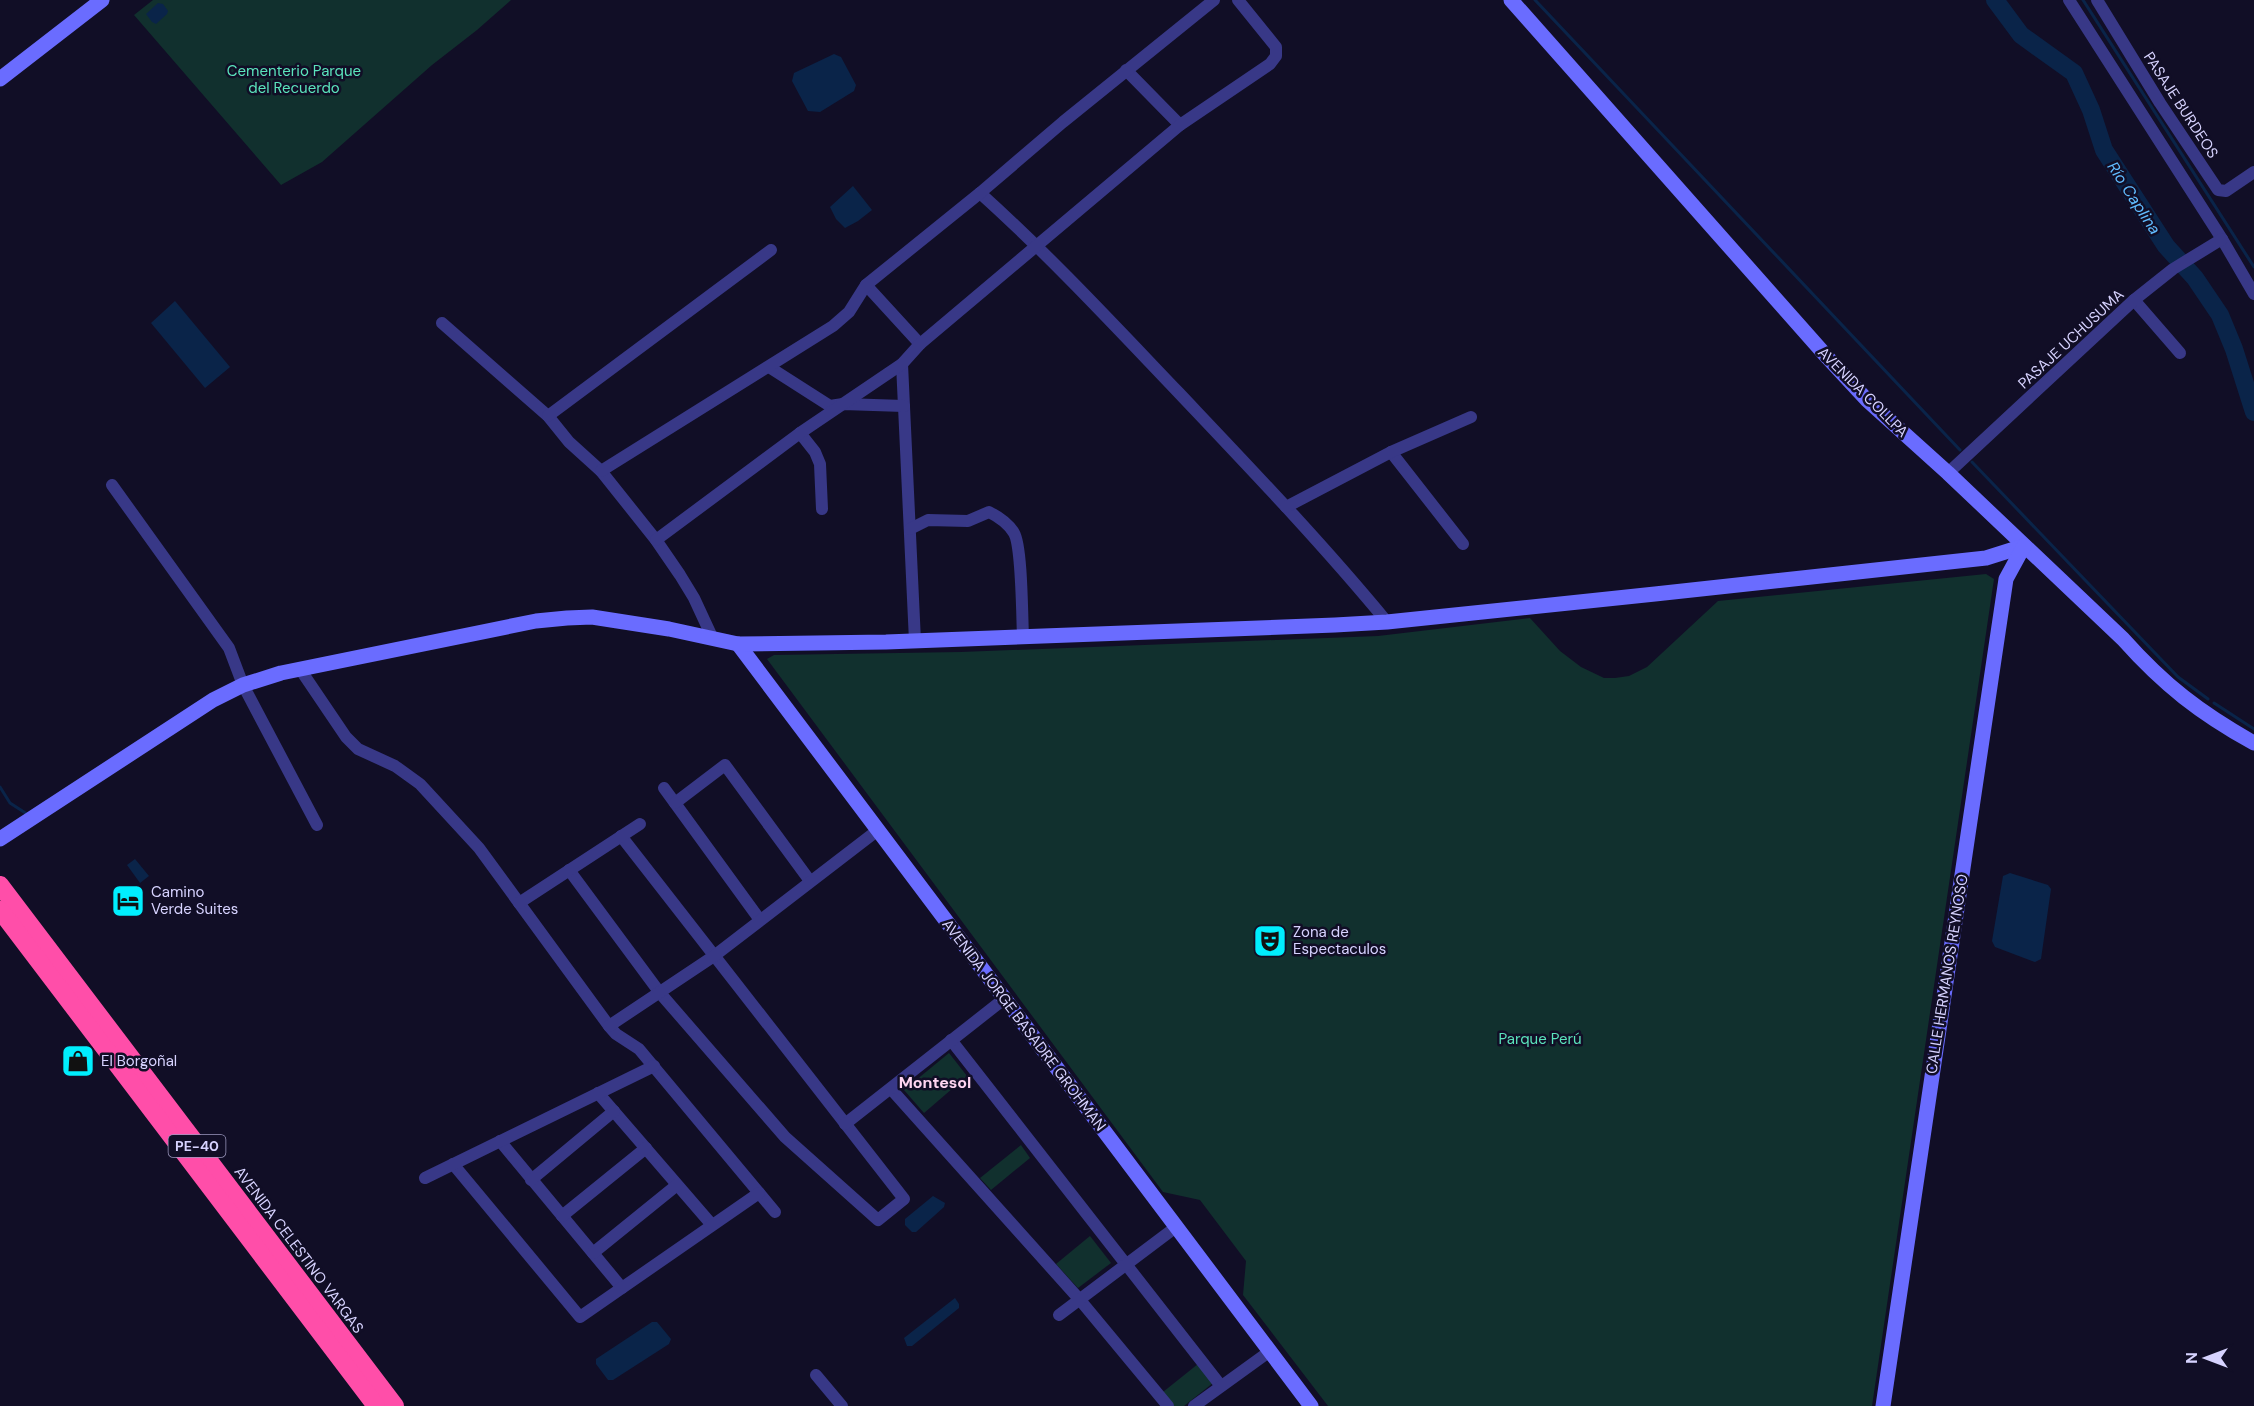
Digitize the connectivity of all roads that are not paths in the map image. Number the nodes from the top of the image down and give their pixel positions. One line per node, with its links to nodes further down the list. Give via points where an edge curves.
1 (102, 0): 8 (main road)
2 (1214, 0): 7 (street)
3 (1238, 0): 9 (street, via 1276,47 1276,56)
4 (1511, 0): 30 (main road, AVENIDA COLLPA, via 1828,358 1867,400)
5 (2070, 0): 12 (street)
6 (2097, 0): 10 (street, PASAJE BURDEOS, via 2218,190 2226,191)
7 (1126, 70): 9 (street); 11 (street)
8 (0, 79)
9 (1180, 125): 13 (street)
10 (2254, 172)
11 (980, 193): 13 (street); 15 (street)
12 (2222, 239): 16 (street); 17 (street, PASAJE UCHUSUMA, via 2173,269)
13 (1037, 244): 19 (street); 32 (street)
14 (771, 250): 25 (street)
15 (866, 285): 19 (street); 22 (street, via 849,312 833,326)
16 (2254, 294)
17 (2134, 300): 20 (street); 30 (street, PASAJE UCHUSUMA)
18 (442, 323): 25 (street)
19 (920, 344): 21 (street)
20 (2180, 353)
21 (902, 364): 23 (street); 24 (street)
22 (769, 367): 23 (street, via 830,406); 29 (street)
23 (843, 404): 24 (street); 27 (street)
24 (904, 406): 34 (street)
25 (548, 416): 29 (street)
26 (1472, 417): 28 (street)
27 (800, 433): 33 (street, via 820,464); 35 (street)
28 (1391, 453): 32 (street); 36 (street)
29 (601, 471): 35 (street)
30 (1948, 473): 37 (main road, AVENIDA COLLPA)
31 (112, 484): 44 (street, via 229,648)
32 (1286, 507): 38 (street)
33 (822, 509)
34 (910, 529): 39 (street, via 928,520 958,522 989,512 1010,527 1018,542); 41 (street)
35 (656, 540): 40 (street, via 694,598)
36 (1463, 544)
37 (2024, 546): 38 (main road, via 1986,558); 45 (main road, AVENIDA COLLPA, via 2180,696); 95 (main road, CALLE HERMANOS REYNOSO, via 2006,579)
38 (1387, 622): 39 (main road)
39 (1023, 637): 41 (main road)
40 (713, 639): 42 (main road); 43 (main road, via 603,619 567,618)
41 (915, 641): 42 (main road)
42 (738, 644): 50 (main road, AVENIDA JORGE BASADRE GROHMAN)
43 (300, 669): 44 (main road); 56 (street, via 352,743 420,784 479,848)
44 (243, 685): 49 (street); 52 (main road, via 200,708)
45 (2254, 743)
46 (664, 788): 47 (street)
47 (675, 803): 54 (street, via 725,765); 58 (street)
48 (640, 824): 51 (street)
49 (317, 825)
50 (878, 830): 54 (street); 61 (main road, AVENIDA JORGE BASADRE GROHMAN)
51 (621, 836): 53 (street); 59 (street)
52 (0, 838)
53 (569, 870): 56 (street); 60 (street)
54 (810, 881): 58 (street)
55 (0, 885): 57 (highway, AVENIDA CELESTINO VARGAS / PE-40)
56 (519, 903): 62 (street)
57 (7, 911): 86 (highway, AVENIDA CELESTINO VARGAS / PE-40)
58 (760, 920): 59 (street)
59 (714, 956): 60 (street); 68 (street)
60 (660, 993): 62 (street); 68 (street, via 785,1137 878,1220 904,1199)
61 (1004, 999): 63 (street); 79 (main road, AVENIDA JORGE BASADRE GROHMAN)
62 (609, 1026): 64 (street)
63 (951, 1040): 65 (street); 81 (street)
64 (654, 1066): 66 (street); 75 (street)
65 (891, 1089): 68 (street); 83 (street)
66 (598, 1094): 67 (street); 69 (street)
67 (614, 1111): 70 (street); 73 (street)
68 (845, 1124)
69 (500, 1141): 71 (street); 73 (street)
70 (646, 1148): 74 (street); 77 (street)
71 (453, 1164): 72 (street); 82 (street, via 580,1317)
72 (425, 1178)
73 (531, 1179): 77 (street)
74 (677, 1185): 78 (street); 80 (street)
75 (759, 1193): 76 (street); 78 (street)
76 (775, 1212)
77 (562, 1216): 80 (street)
78 (712, 1225): 82 (street)
79 (1176, 1227): 81 (street); 85 (main road, AVENIDA JORGE BASADRE GROHMAN)
80 (593, 1253): 82 (street)
81 (1127, 1264): 83 (street); 88 (street)
82 (622, 1288)
83 (1080, 1300): 84 (street); 92 (street)
84 (1059, 1315)
85 (1270, 1351): 88 (street); 94 (main road, AVENIDA JORGE BASADRE GROHMAN)
86 (360, 1373): 89 (highway, AVENIDA CELESTINO VARGAS / PE-40); 90 (highway, AVENIDA CELESTINO VARGAS / PE-40)
87 (816, 1375): 91 (street)
88 (1221, 1386): 93 (street)
89 (376, 1406)
90 (395, 1406)
91 (842, 1406)
92 (1168, 1406)
93 (1194, 1406)
94 (1311, 1406)
95 (1883, 1406)

